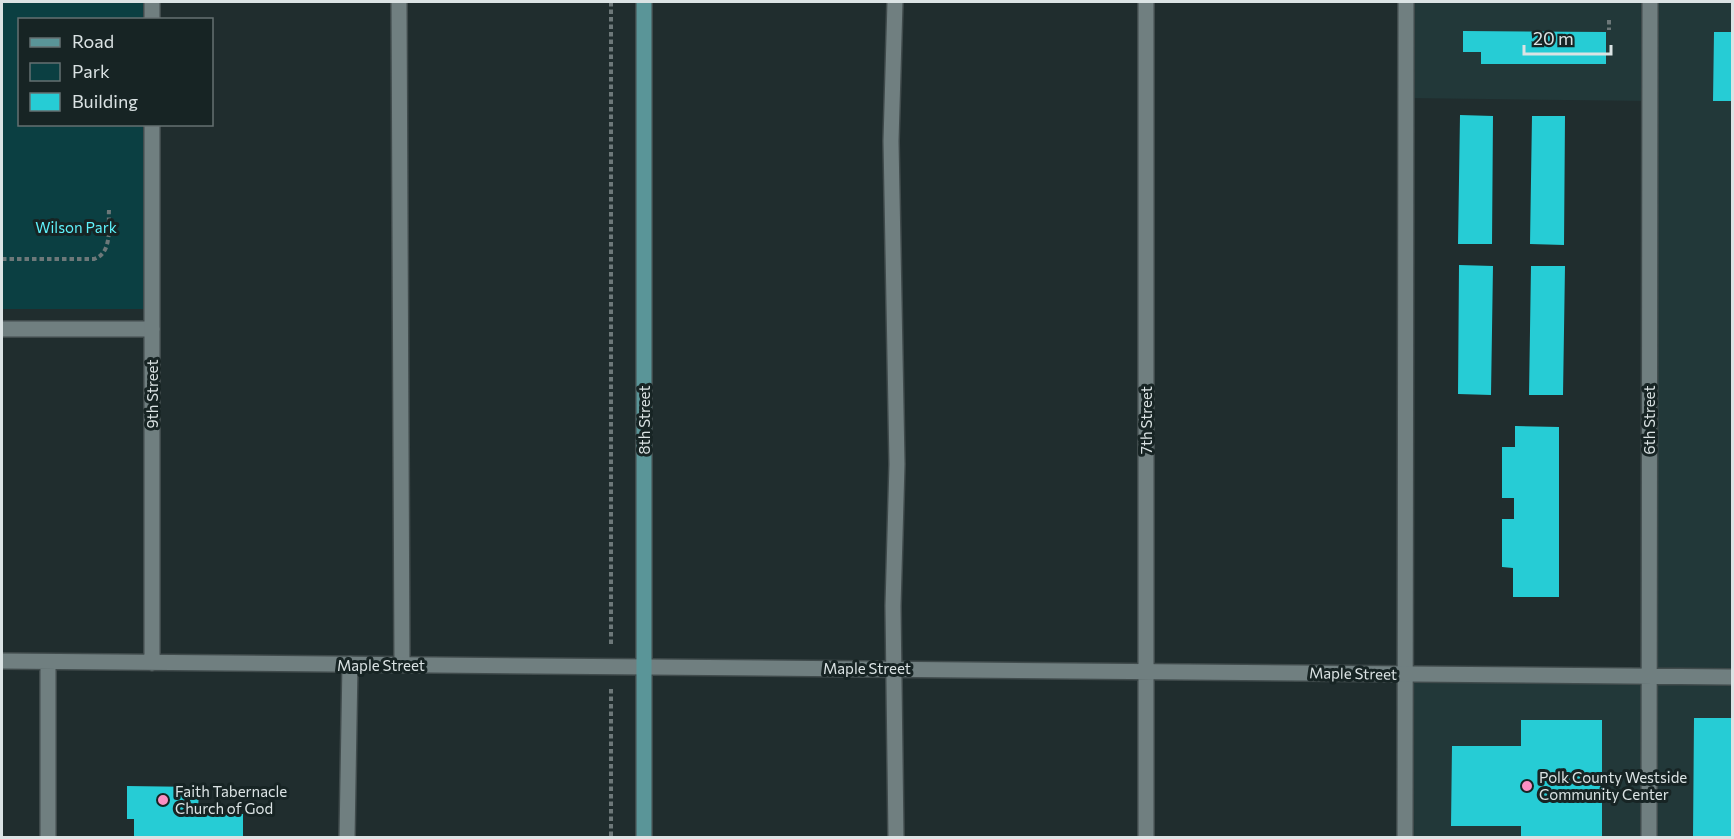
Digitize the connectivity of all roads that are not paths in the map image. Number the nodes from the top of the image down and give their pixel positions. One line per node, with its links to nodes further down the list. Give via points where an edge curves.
1 (152, 2): 8 (street)
2 (399, 2): 16 (street)
3 (644, 2): 17 (street, 8th Street)
4 (895, 2): 18 (street, via 891,141)
5 (1146, 2): 19 (street, 7th Street)
6 (1406, 2): 20 (street)
7 (1650, 2): 21 (street, 6th Street)
8 (152, 18)
9 (152, 126): 11 (street, 9th Street)
10 (2, 329): 11 (street)
11 (152, 329): 14 (street, 9th Street)
12 (2, 661): 13 (street, Maple Street)
13 (48, 662): 14 (street, Maple Street); 23 (street)
14 (152, 663): 15 (street, Maple Street)
15 (350, 664): 16 (street, Maple Street); 24 (street)
16 (402, 665): 17 (street, Maple Street)
17 (644, 666): 18 (street, Maple Street); 25 (street, 8th Street)
18 (896, 668): 19 (street, Maple Street); 26 (street)
19 (1147, 670): 20 (street, Maple Street); 27 (street, 7th Street)
20 (1405, 674): 21 (street, Maple Street); 28 (street)
21 (1649, 676): 22 (street, Maple Street); 29 (street, 6th Street)
22 (1732, 677)
23 (48, 837)
24 (347, 837)
25 (644, 837)
26 (896, 837)
27 (1146, 837)
28 (1405, 837)
29 (1649, 837)

